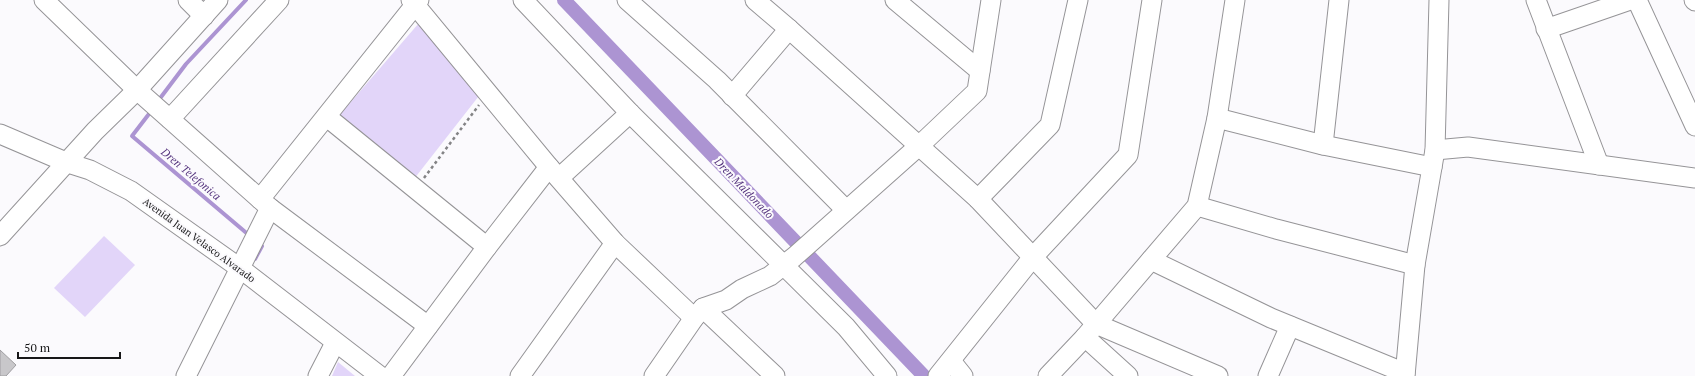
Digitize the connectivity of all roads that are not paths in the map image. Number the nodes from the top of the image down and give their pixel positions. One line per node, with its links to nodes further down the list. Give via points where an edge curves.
1 (44, 0): 23 (street)
2 (188, 0): 19 (street)
3 (218, 0): 19 (street)
4 (279, 0): 28 (street)
5 (523, 0): 25 (street)
6 (627, 0): 24 (street)
7 (755, 0): 20 (street)
8 (895, 0): 22 (street)
9 (991, 0): 22 (street)
10 (1078, 0): 38 (street, via 1050,125)
11 (1152, 0): 45 (street, via 1128,155)
12 (1232, 0): 27 (street)
13 (1339, 0): 32 (street)
14 (1439, 0): 33 (street)
15 (1536, 0): 21 (street)
16 (1630, 0): 21 (street)
17 (1637, 0): 29 (street)
18 (416, 2): 26 (street); 36 (street)
19 (204, 16): 23 (street)
20 (789, 28): 24 (street); 31 (street)
21 (1546, 29): 35 (street)
22 (980, 71): 31 (street, via 977,91)
23 (138, 90): 28 (street); 34 (street, via 95,131)
24 (732, 96): 41 (street)
25 (630, 113): 36 (street); 46 (street)
26 (326, 117): 39 (street); 44 (street)
27 (1216, 118): 32 (street); 40 (street)
28 (170, 119): 39 (street)
29 (1695, 126)
30 (0, 134): 34 (street, Avenida Juan Velasco Alvarado)
31 (920, 145): 38 (street); 41 (street)
32 (1323, 145): 33 (street)
33 (1434, 158): 35 (street, via 1468,146); 48 (street)
34 (68, 163): 42 (street); 49 (street, Avenida Juan Velasco Alvarado, via 96,173 131,191)
35 (1599, 165): 37 (street)
36 (554, 173): 43 (street); 44 (street)
37 (1695, 178)
38 (978, 199): 45 (street)
39 (265, 204): 49 (street); 51 (street)
40 (1197, 206): 47 (street); 48 (street)
41 (846, 210): 46 (street)
42 (0, 236)
43 (615, 244): 50 (street); 62 (street)
44 (486, 247): 51 (street)
45 (1033, 257): 53 (street); 55 (street)
46 (789, 260): 50 (street, via 770,276); 65 (street)
47 (1151, 260): 52 (street); 53 (street)
48 (1415, 265): 57 (street)
49 (241, 269): 54 (street, Avenida Juan Velasco Alvarado); 58 (street)
50 (699, 314): 63 (street); 64 (street)
51 (428, 326): 61 (street)
52 (1290, 326): 57 (street); 70 (street)
53 (1091, 330): 56 (street); 68 (street); 69 (street)
54 (335, 343): 59 (street); 60 (street, Avenida Juan Velasco Alvarado)
55 (951, 361): 66 (street); 67 (street)
56 (1054, 374)
57 (1405, 375)
58 (186, 376)
59 (318, 376)
60 (380, 376)
61 (391, 376)
62 (520, 376)
63 (654, 376)
64 (775, 376)
65 (887, 376)
66 (938, 376)
67 (963, 376)
68 (1128, 376)
69 (1218, 376)
70 (1268, 376)

